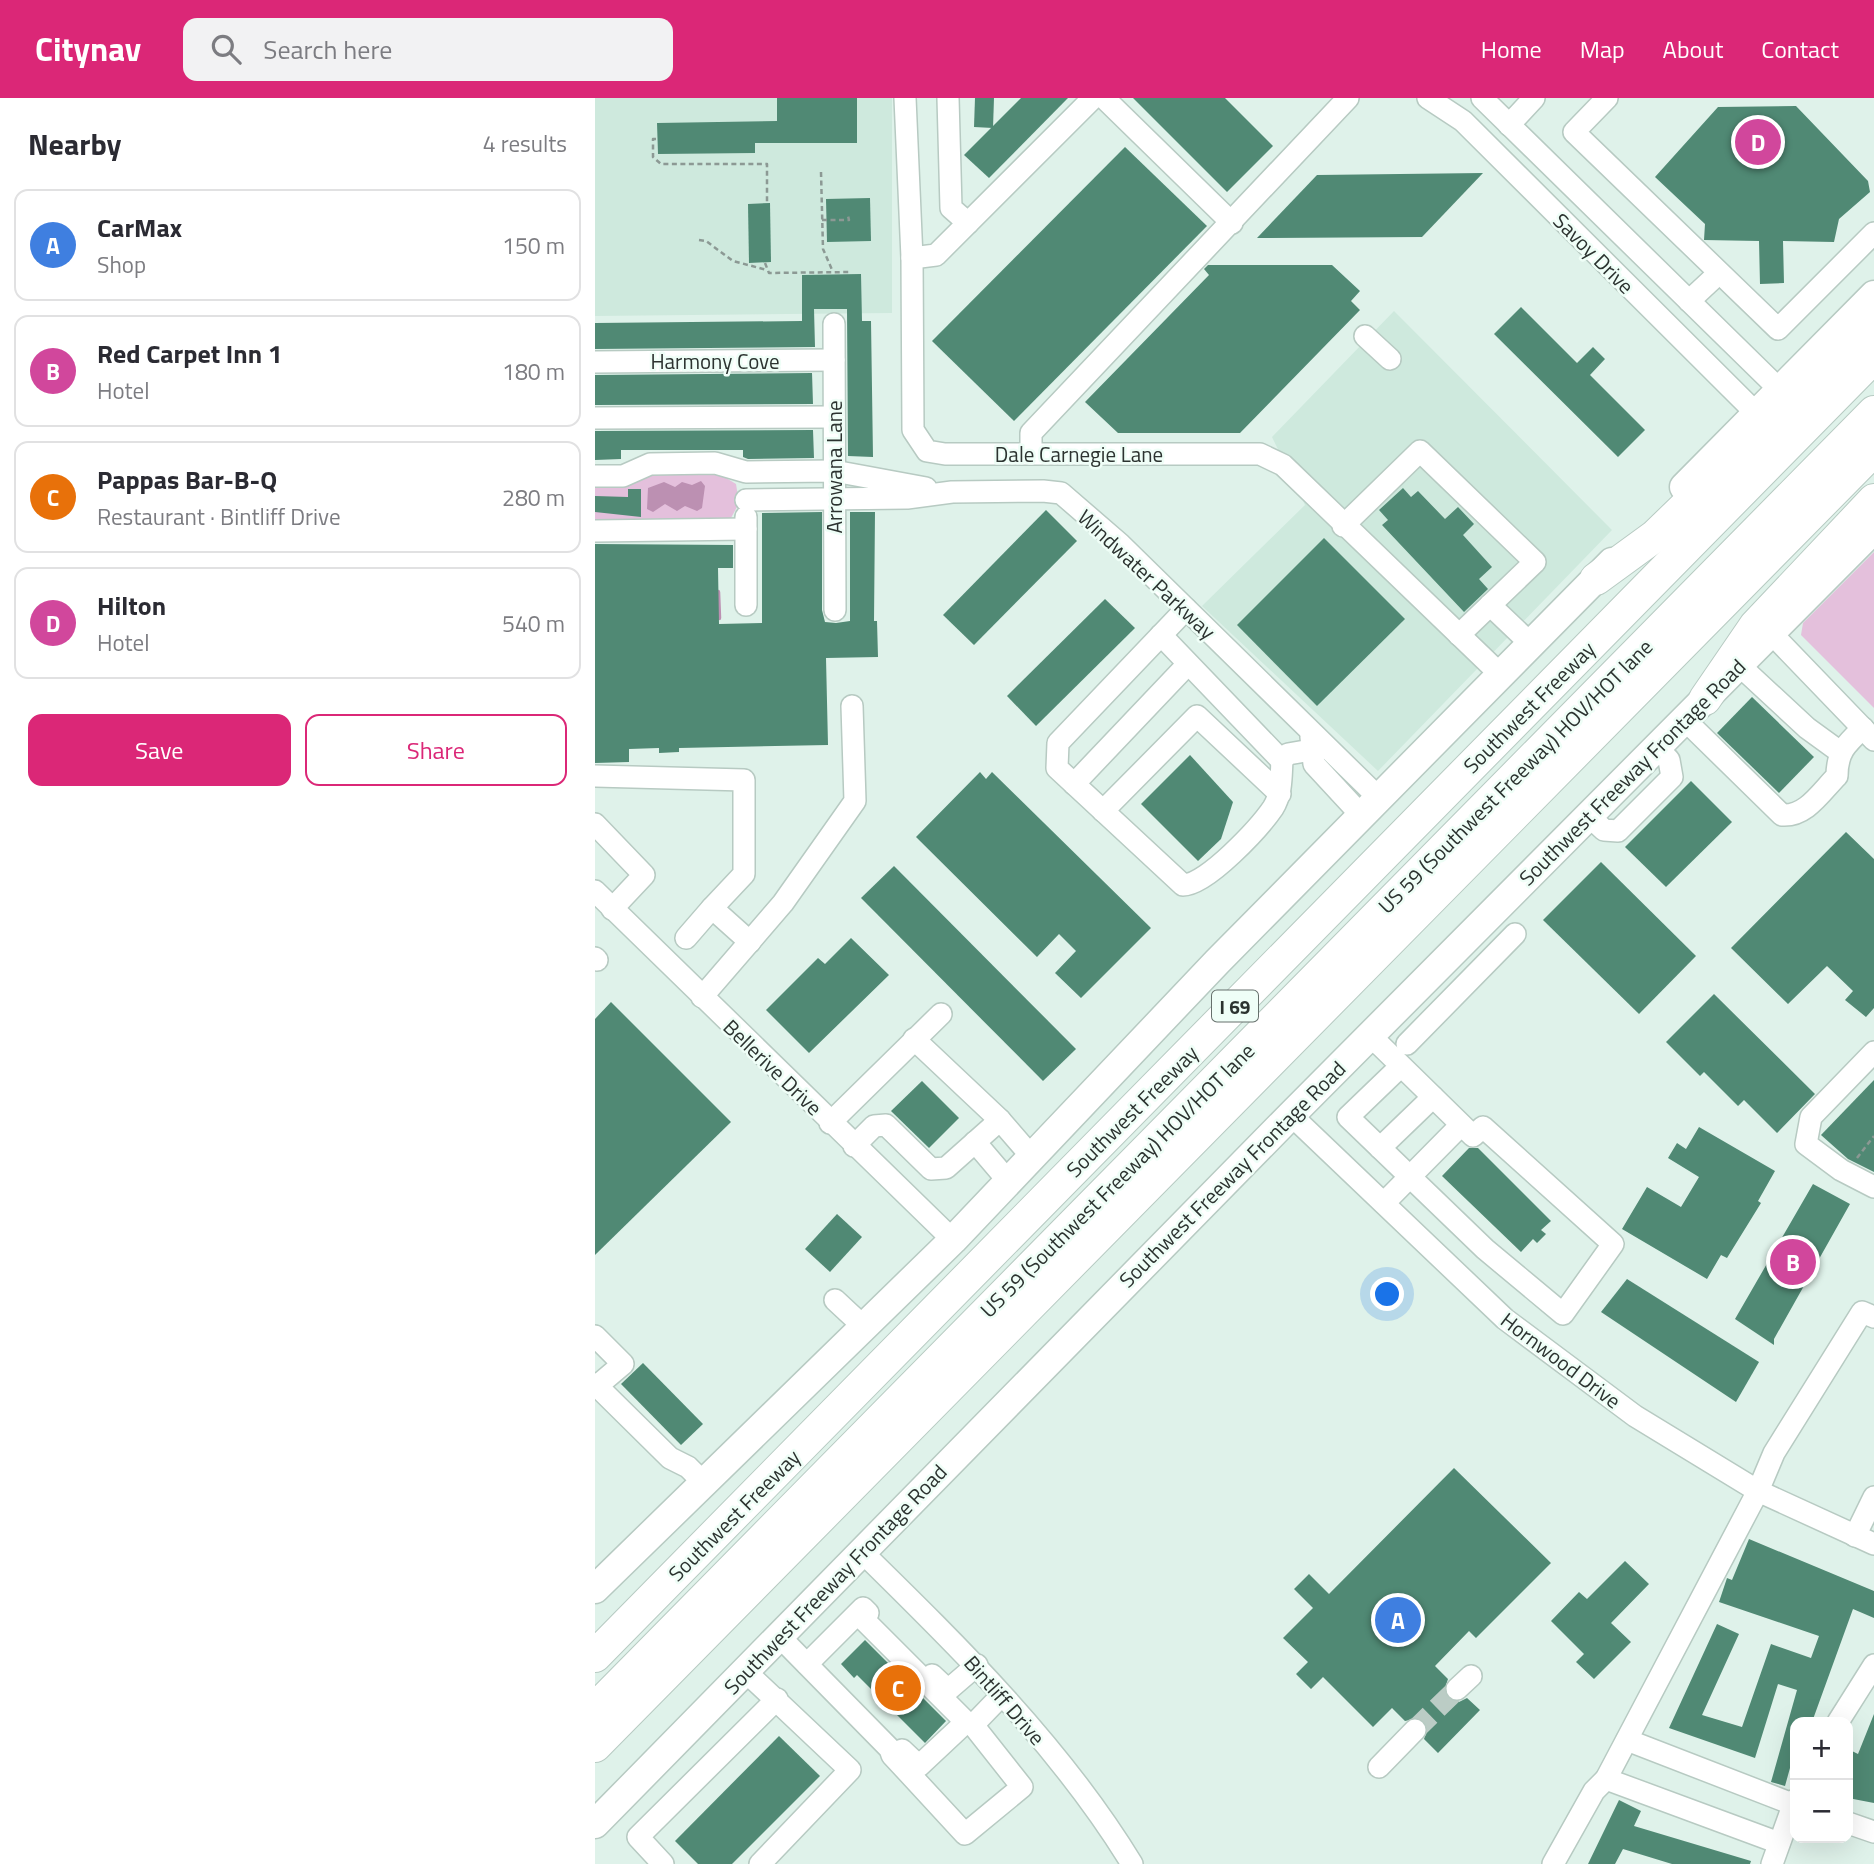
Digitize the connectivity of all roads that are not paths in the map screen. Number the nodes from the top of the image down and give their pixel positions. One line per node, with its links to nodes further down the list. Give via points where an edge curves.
1 (905, 98): 14 (street, Dale Carnegie Lane)
2 (947, 98): 11 (street, via 951,208)
3 (1093, 98): 11 (street)
4 (1104, 98): 12 (street)
5 (1348, 98): 12 (street)
6 (1428, 98): 27 (street, Savoy Drive, via 1463,121)
7 (1482, 98): 10 (street, Savoy Drive)
8 (1534, 98): 10 (street)
9 (1607, 98): 15 (street, via 1574,132)
10 (1509, 125): 17 (street, Savoy Drive)
11 (968, 223): 14 (street, via 936,256)
12 (1232, 223): 31 (street, via 1031,433)
13 (1874, 233): 15 (street, via 1778,329)
14 (912, 258): 31 (street, Dale Carnegie Lane, via 913,430 920,442 927,451 945,454)
15 (1719, 273): 17 (street)
16 (1874, 295): 25 (main road)
17 (1689, 301): 25 (street, Savoy Drive)
18 (834, 324): 23 (street, Arrowana Lane)
19 (1874, 324): 43 (highway, via 1655,536)
20 (1365, 336): 22 (street)
21 (1874, 356): 107 (highway, Southwest Freeway / I 69)
22 (1389, 359)
23 (834, 360): 24 (street, Harmony Cove); 28 (street, Arrowana Lane)
24 (595, 362)
25 (1779, 389): 27 (main road)
26 (1874, 412): 114 (highway, US 59 (Southwest Freeway) HOV/HOT lane)
27 (1756, 413): 43 (main road)
28 (834, 417): 29 (street); 32 (street, Arrowana Lane)
29 (595, 418)
30 (1874, 450): 118 (highway)
31 (1031, 454): 39 (street, Dale Carnegie Lane, via 1260,454 1283,465)
32 (834, 471): 33 (street, Windwater Parkway); 35 (street, Windwater Parkway); 36 (street, Arrowana Lane)
33 (746, 472): 34 (street, Windwater Parkway, via 715,463 650,464 623,476); 37 (street)
34 (595, 476)
35 (953, 492): 36 (street, Windwater Parkway); 46 (street, Windwater Parkway, via 1061,494)
36 (834, 499): 37 (street, Windwater Parkway); 47 (street, Arrowana Lane)
37 (745, 500): 40 (street)
38 (1874, 500): 56 (highway, via 1755,626)
39 (1343, 526): 45 (street, via 1420,451 1535,562); 50 (street, Dale Carnegie Lane)
40 (745, 529): 42 (street); 44 (street)
41 (1874, 529): 48 (main road, Southwest Freeway Frontage Road)
42 (595, 531)
43 (1596, 579): 51 (main road)
44 (745, 605)
45 (1490, 605): 50 (street); 51 (street)
46 (1186, 609): 49 (street); 58 (street, Windwater Parkway)
47 (835, 610)
48 (1771, 633): 53 (main road, Southwest Freeway Frontage Road); 57 (street)
49 (1161, 635): 52 (street); 62 (street, via 1058,743 1057,768)
50 (1459, 635): 54 (street, Dale Carnegie Lane)
51 (1532, 645): 54 (main road)
52 (1188, 664): 60 (street); 62 (street)
53 (1739, 665): 56 (main road, Southwest Freeway Frontage Road); 59 (street)
54 (1502, 676): 64 (main road)
55 (852, 706): 72 (street, via 855,801)
56 (1695, 709): 59 (street, via 1781,815 1793,816 1804,810 1837,776); 75 (main road, Southwest Freeway Frontage Road)
57 (1869, 734): 59 (street)
58 (1311, 740): 60 (street); 64 (street, Windwater Parkway)
59 (1840, 752)
60 (1282, 761): 63 (street)
61 (595, 776): 68 (street, via 744,779 744,874)
62 (1074, 785): 65 (street)
63 (1279, 794): 65 (street, via 1273,807 1217,867 1190,885 1183,885); 65 (street, via 1197,716)
64 (1371, 808): 88 (main road)
65 (1103, 811)
66 (595, 824): 69 (street, via 644,875)
67 (595, 891): 69 (street, Bellerive Drive)
68 (712, 908): 71 (street); 72 (street)
69 (612, 909): 73 (street, Bellerive Drive)
70 (1515, 934): 77 (street)
71 (686, 938)
72 (750, 942): 73 (street)
73 (702, 997): 83 (street, Bellerive Drive)
74 (941, 1014): 76 (street)
75 (1370, 1036): 79 (street); 81 (main road, Southwest Freeway Frontage Road)
76 (914, 1040): 82 (street); 83 (street)
77 (1407, 1044)
78 (1874, 1052): 91 (street, via 1811,1117 1806,1144)
79 (1401, 1066): 80 (street); 87 (street, via 1348,1117)
80 (1433, 1097): 84 (street); 87 (street)
81 (1291, 1115): 92 (street, Hornwood Drive); 103 (main road, Southwest Freeway Frontage Road)
82 (1000, 1120): 85 (street); 88 (street)
83 (829, 1123): 86 (street, Bellerive Drive)
84 (1461, 1125): 89 (street); 89 (street, via 1473,1136 1483,1127 1613,1244 1563,1314 1485,1249)
85 (975, 1142): 86 (street, via 938,1171 931,1170 881,1124); 90 (street)
86 (854, 1146): 93 (street, Bellerive Drive)
87 (1380, 1147): 89 (street)
88 (1032, 1157): 90 (main road)
89 (1410, 1177): 92 (street)
90 (1009, 1182): 93 (main road)
91 (1874, 1187)
92 (1384, 1203): 100 (street, Hornwood Drive, via 1526,1335 1635,1416)
93 (953, 1241): 96 (main road)
94 (835, 1300): 96 (street)
95 (1874, 1317): 100 (street, via 1862,1311 1774,1453)
96 (864, 1327): 99 (main road)
97 (595, 1336): 98 (street, via 623,1364)
98 (596, 1385): 99 (street, via 670,1458)
99 (703, 1482): 104 (main road)
100 (1758, 1491): 102 (street, Hornwood Drive); 117 (street)
101 (1874, 1497): 102 (street)
102 (1864, 1541)
103 (861, 1551): 106 (main road, Southwest Freeway Frontage Road); 109 (street, Bintliff Drive)
104 (595, 1589)
105 (858, 1614): 108 (street); 109 (street, via 863,1608 948,1690); 119 (street, via 967,1722 919,1766 899,1748)
106 (779, 1636): 108 (street); 111 (main road, Southwest Freeway Frontage Road)
107 (595, 1656)
108 (807, 1664): 119 (street)
109 (977, 1665): 112 (street, Bintliff Drive)
110 (1874, 1665): 115 (street)
111 (745, 1671): 113 (street); 124 (main road, Southwest Freeway Frontage Road)
112 (1001, 1696): 119 (street, via 973,1725 1022,1787 965,1834); 130 (street, Bintliff Drive, via 1083,1791)
113 (777, 1699): 128 (street, via 638,1837); 129 (street, via 850,1770)
114 (595, 1709)
115 (1841, 1717)
116 (1415, 1730): 120 (street)
117 (1627, 1740): 121 (street); 122 (street)
118 (595, 1746)
119 (890, 1749)
120 (1379, 1767)
121 (1606, 1779): 127 (street); 131 (street, via 1594,1791)
122 (1790, 1801)
123 (1790, 1816): 127 (street)
124 (595, 1824)
125 (1853, 1825): 126 (street)
126 (1874, 1832)
127 (1779, 1843): 132 (street)
128 (663, 1864)
129 (760, 1864)
130 (1132, 1864)
131 (1553, 1864)
132 (1772, 1864)

